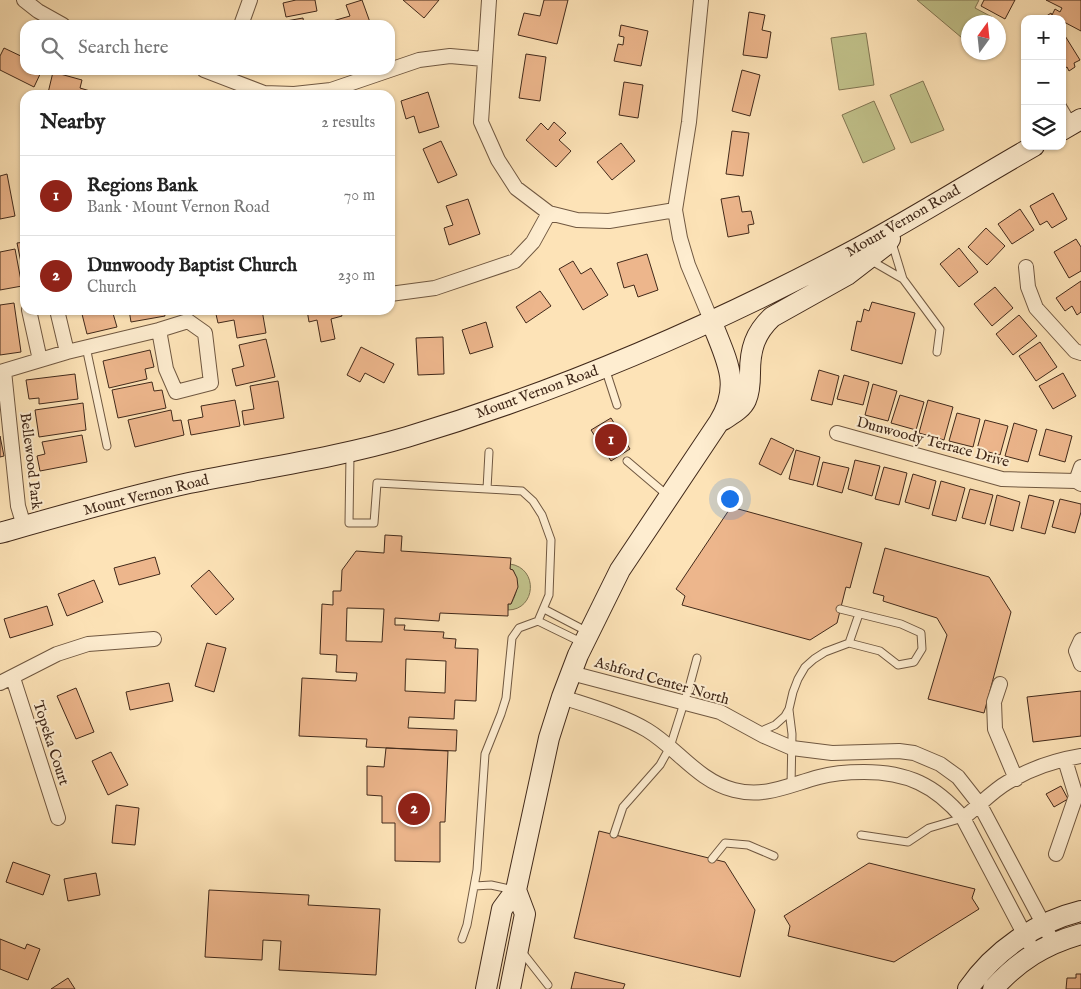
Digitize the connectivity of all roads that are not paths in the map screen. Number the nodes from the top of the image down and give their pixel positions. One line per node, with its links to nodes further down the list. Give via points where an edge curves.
1 (24, 0): 5 (street)
2 (250, 0): 6 (street)
3 (489, 0): 7 (street)
4 (701, 0): 16 (street, via 689,122)
5 (54, 20)
6 (243, 20)
7 (484, 59): 8 (street, via 450,56 418,60); 17 (street, via 481,122 498,160 516,188)
8 (395, 68)
9 (226, 75): 11 (street)
10 (374, 75): 12 (street)
11 (258, 90)
12 (331, 90)
13 (1066, 113): 14 (lane)
14 (1072, 125)
15 (1027, 150): 18 (main road, Mount Vernon Road)
16 (675, 210): 17 (street, via 609,221 577,220); 27 (street, via 688,265)
17 (549, 213): 23 (street, via 533,242 515,261 435,288)
18 (907, 220): 19 (main road); 27 (main road, Mount Vernon Road)
19 (891, 239): 20 (main road); 22 (lane)
20 (867, 259): 22 (lane); 38 (main road, via 847,275 772,316 759,331 752,349 746,400)
21 (1026, 267): 33 (street, via 1028,287 1036,308 1075,351)
22 (903, 279): 32 (lane, via 940,328)
23 (395, 293)
24 (29, 315): 34 (street)
25 (58, 315): 31 (street)
26 (179, 315): 28 (street)
27 (710, 320): 35 (main road, Mount Vernon Road); 38 (main road, via 729,370 731,386 730,402)
28 (180, 325): 29 (street); 29 (street, via 188,321 206,333 211,383 176,392 166,369)
29 (159, 330): 30 (street)
30 (86, 348): 31 (street); 40 (lane)
31 (66, 352): 34 (street)
32 (937, 352)
33 (1081, 353)
34 (40, 360): 36 (street)
35 (605, 368): 37 (lane); 41 (main road, Mount Vernon Road, via 537,395)
36 (2, 371): 48 (street, Bellewood Park, via 18,506)
37 (617, 405)
38 (719, 422): 47 (main road)
39 (837, 433): 45 (street, Dunwoody Terrace Drive, via 1002,479)
40 (107, 446)
41 (350, 452): 46 (lane, via 349,523 374,523 377,483); 48 (main road, Mount Vernon Road, via 150,492)
42 (489, 452): 46 (lane)
43 (627, 461): 47 (lane)
44 (1081, 467): 45 (street)
45 (1078, 482)
46 (487, 489): 50 (lane, via 522,491 533,500 542,515 551,540 549,594)
47 (669, 496): 54 (main road, via 620,570)
48 (24, 526): 49 (main road, Mount Vernon Road)
49 (0, 533)
50 (544, 609): 53 (lane); 54 (lane)
51 (840, 609): 52 (lane)
52 (859, 614): 57 (lane); 57 (lane, via 902,624 921,633 922,649 914,662 898,665 880,652)
53 (538, 621): 54 (lane); 81 (lane, via 519,628 512,638 506,698 485,754)
54 (586, 638): 60 (main road)
55 (154, 639): 61 (street, via 88,644 57,654)
56 (1081, 640): 59 (street, via 1076,652)
57 (849, 643): 65 (lane, via 825,652 805,667)
58 (697, 658): 64 (lane)
59 (1081, 664)
60 (571, 673): 63 (main road); 64 (street, Ashford Center North)
61 (6, 681): 74 (street, Topeka Court)
62 (1000, 684): 71 (street, via 994,702 995,729)
63 (562, 697): 67 (street, via 636,724); 82 (main road, via 543,761)
64 (684, 702): 66 (street, Ashford Center North, via 720,712); 67 (lane)
65 (789, 709): 66 (lane, via 775,725); 68 (lane)
66 (758, 732): 68 (street, Ashford Center North)
67 (670, 748): 72 (street, via 701,774 734,790 758,793); 76 (lane, via 660,765 623,806)
68 (792, 748): 72 (lane); 73 (street, Ashford Center North, via 826,753 899,751 928,758 958,777)
69 (1081, 756): 70 (street)
70 (1065, 760): 71 (street); 78 (street, via 1076,796)
71 (1016, 778): 73 (street)
72 (791, 787): 75 (street, via 836,774 874,772 900,775 933,790)
73 (980, 805): 75 (street); 84 (street, Ashford Center North)
74 (58, 818)
75 (963, 818): 77 (lane, via 929,828 908,842); 85 (street)
76 (614, 834)
77 (861, 835)
78 (1056, 854)
79 (774, 856): 80 (lane, via 748,845 725,843)
80 (712, 859)
81 (475, 886): 82 (lane); 87 (lane)
82 (516, 890): 89 (main road, via 525,914); 92 (main road, via 502,909)
83 (1081, 911): 84 (main road, via 1062,915)
84 (1043, 925): 85 (main road); 88 (street, Ashford Center North)
85 (1024, 934): 90 (street); 94 (main road, via 1007,946)
86 (1081, 934): 88 (main road)
87 (462, 939)
88 (1054, 944): 90 (main road)
89 (518, 947): 91 (lane); 93 (main road)
90 (1034, 952): 95 (main road)
91 (548, 984)
92 (486, 989)
93 (510, 989)
94 (968, 989)
95 (993, 989)

